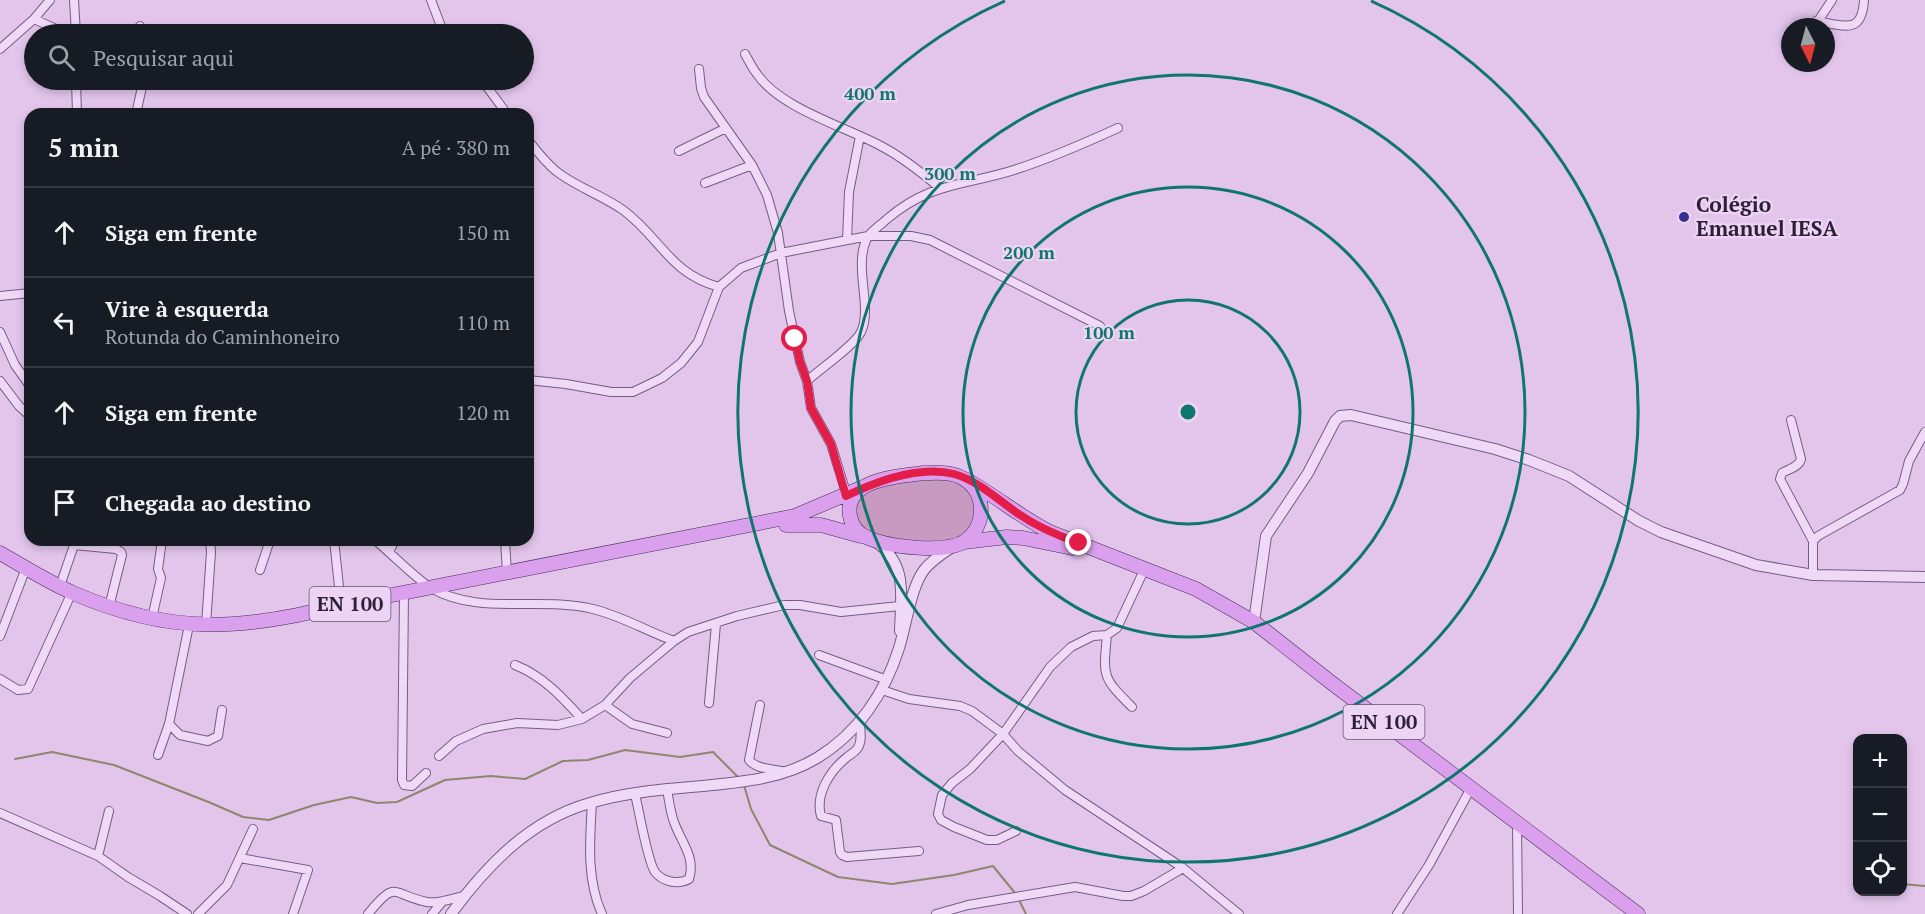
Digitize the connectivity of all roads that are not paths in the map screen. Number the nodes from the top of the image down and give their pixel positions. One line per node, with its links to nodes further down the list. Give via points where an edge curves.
1 (50, 0): 7 (street)
2 (74, 0): 10 (street)
3 (431, 0): 11 (street)
4 (1832, 0): 6 (street)
5 (1864, 0): 12 (street, via 1863,14 1855,24)
6 (1819, 18)
7 (34, 19): 8 (street); 9 (street)
8 (28, 24)
9 (45, 24)
10 (75, 24)
11 (440, 24)
12 (1835, 25)
13 (24, 28): 14 (street)
14 (0, 49)
15 (745, 54): 25 (street, via 757,76 774,91 800,108)
16 (699, 69): 23 (street, via 704,97)
17 (76, 90): 20 (street)
18 (141, 90): 21 (street)
19 (490, 90): 22 (street)
20 (77, 108)
21 (137, 108)
22 (503, 108)
23 (726, 128): 27 (street); 28 (street)
24 (1118, 128): 30 (street, via 1015,170)
25 (860, 136): 30 (street, via 917,169); 32 (street, via 849,192)
26 (534, 147): 34 (street, via 554,170 606,199 642,226 681,268 700,281)
27 (679, 151)
28 (752, 165): 29 (street); 33 (street, via 767,195)
29 (705, 183)
30 (940, 188): 31 (street, via 900,208)
31 (868, 236): 32 (street); 37 (street, via 930,240); 42 (street, via 862,263 864,324 860,335)
32 (847, 240): 33 (street)
33 (781, 254): 34 (street, via 741,268); 42 (street, via 789,311)
34 (719, 287): 41 (street, via 698,342 662,378 633,392)
35 (24, 294): 36 (street)
36 (0, 296)
37 (1100, 326)
38 (0, 332): 39 (street)
39 (24, 378)
40 (0, 381): 43 (street)
41 (534, 381)
42 (807, 381): 48 (street, via 811,408 831,444)
43 (24, 411)
44 (1791, 420): 51 (street, via 1801,459 1782,472 1780,479)
45 (1925, 432): 51 (street, via 1900,490)
46 (965, 479): 47 (main road, EN 100, via 954,474 924,473 885,479); 52 (main road, via 974,487 982,510 974,534); 64 (main road, EN 100, via 1034,524)
47 (861, 488): 48 (main road, EN 100); 50 (main road, via 849,512 856,530)
48 (846, 496): 49 (main road, EN 100, via 795,516)
49 (709, 533): 50 (main road, EN 100, via 808,523); 68 (main road, EN 100)
50 (868, 538): 52 (main road, EN 100, via 891,545 932,548); 75 (street, via 895,561)
51 (1813, 541): 69 (street)
52 (958, 544): 64 (main road, EN 100, via 1023,538); 85 (street, via 935,558 917,582)
53 (74, 546): 72 (street)
54 (84, 546): 76 (street, via 121,552)
55 (161, 546): 77 (street, via 158,569 161,578)
56 (210, 546): 81 (street)
57 (268, 546): 67 (street)
58 (335, 546): 74 (street)
59 (382, 546): 62 (street)
60 (392, 546): 62 (street)
61 (505, 546): 68 (street)
62 (389, 552): 71 (street)
63 (0, 554): 65 (main road, EN 100)
64 (1115, 557): 66 (main road, EN 100)
65 (26, 568): 72 (main road, EN 100); 83 (street)
66 (1145, 568): 78 (main road, EN 100, via 1196,589); 82 (street, via 1117,628)
67 (260, 570)
68 (507, 573): 71 (main road, EN 100)
69 (1813, 575): 70 (street); 78 (street, via 1756,565 1669,535 1569,476 1529,460 1351,414 1335,421 1308,473 1266,536)
70 (1925, 578)
71 (430, 587): 73 (main road, EN 100); 84 (street, via 455,598 592,608)
72 (66, 589): 76 (main road, EN 100); 88 (street, via 28,690 18,690)
73 (404, 593): 74 (main road, EN 100); 103 (street, via 404,785 412,786)
74 (341, 605): 81 (main road, EN 100, via 275,620)
75 (900, 606): 79 (street, via 841,612 784,606); 85 (street)
76 (110, 607): 77 (main road, EN 100)
77 (152, 618): 80 (main road, EN 100)
78 (1254, 622): 104 (main road, EN 100)
79 (716, 624): 84 (street, via 688,632); 90 (street)
80 (189, 625): 81 (main road, EN 100); 97 (street)
81 (206, 625)
82 (1107, 635): 93 (street, via 1105,673 1111,686); 99 (street, via 1093,636 1071,647 1050,667)
83 (0, 636)
84 (674, 641): 91 (street)
85 (899, 650): 89 (street)
86 (819, 655): 89 (street)
87 (515, 665): 95 (street, via 537,675)
88 (0, 679)
89 (884, 685): 96 (street); 99 (street, via 909,699 960,706)
90 (709, 703)
91 (605, 705): 95 (street); 98 (street, via 632,724)
92 (760, 705): 102 (street, via 749,760 755,766)
93 (1132, 707)
94 (222, 710): 97 (street, via 218,736 208,741 180,735)
95 (582, 719): 101 (street, via 558,725 517,723 483,729 456,741)
96 (860, 721): 102 (street, via 841,741); 113 (street, via 861,741 857,749 825,782 821,816 836,820 840,852 847,857)
97 (169, 724): 100 (street)
98 (667, 733)
99 (1002, 734): 112 (street, via 942,795 938,814 954,827 987,840); 116 (street, via 1065,790)
100 (158, 755)
101 (439, 756)
102 (788, 772): 105 (street, via 743,782)
103 (426, 773)
104 (1471, 788): 110 (main road, EN 100); 128 (street)
105 (667, 789): 106 (street); 106 (street, via 673,819 692,870 683,882 667,881 654,869)
106 (635, 794): 107 (street)
107 (592, 802): 117 (street, via 546,822 514,844); 125 (street, via 591,876)
108 (109, 811): 114 (street)
109 (0, 813): 114 (street)
110 (1517, 822): 129 (street); 130 (main road, EN 100)
111 (253, 829): 115 (street)
112 (1016, 831)
113 (919, 851)
114 (98, 856): 119 (street)
115 (240, 858): 120 (street, via 227,885); 121 (street, via 308,870)
116 (1183, 868): 126 (street, via 1131,896 1075,887); 127 (street)
117 (464, 896): 118 (street); 124 (street)
118 (442, 901): 122 (street, via 429,902 400,891 390,892); 123 (street)
119 (187, 914)
120 (198, 914)
121 (293, 914)
122 (368, 914)
123 (432, 914)
124 (451, 914)
125 (602, 914)
126 (936, 914)
127 (1239, 914)
128 (1397, 914)
129 (1518, 914)
130 (1638, 914)

